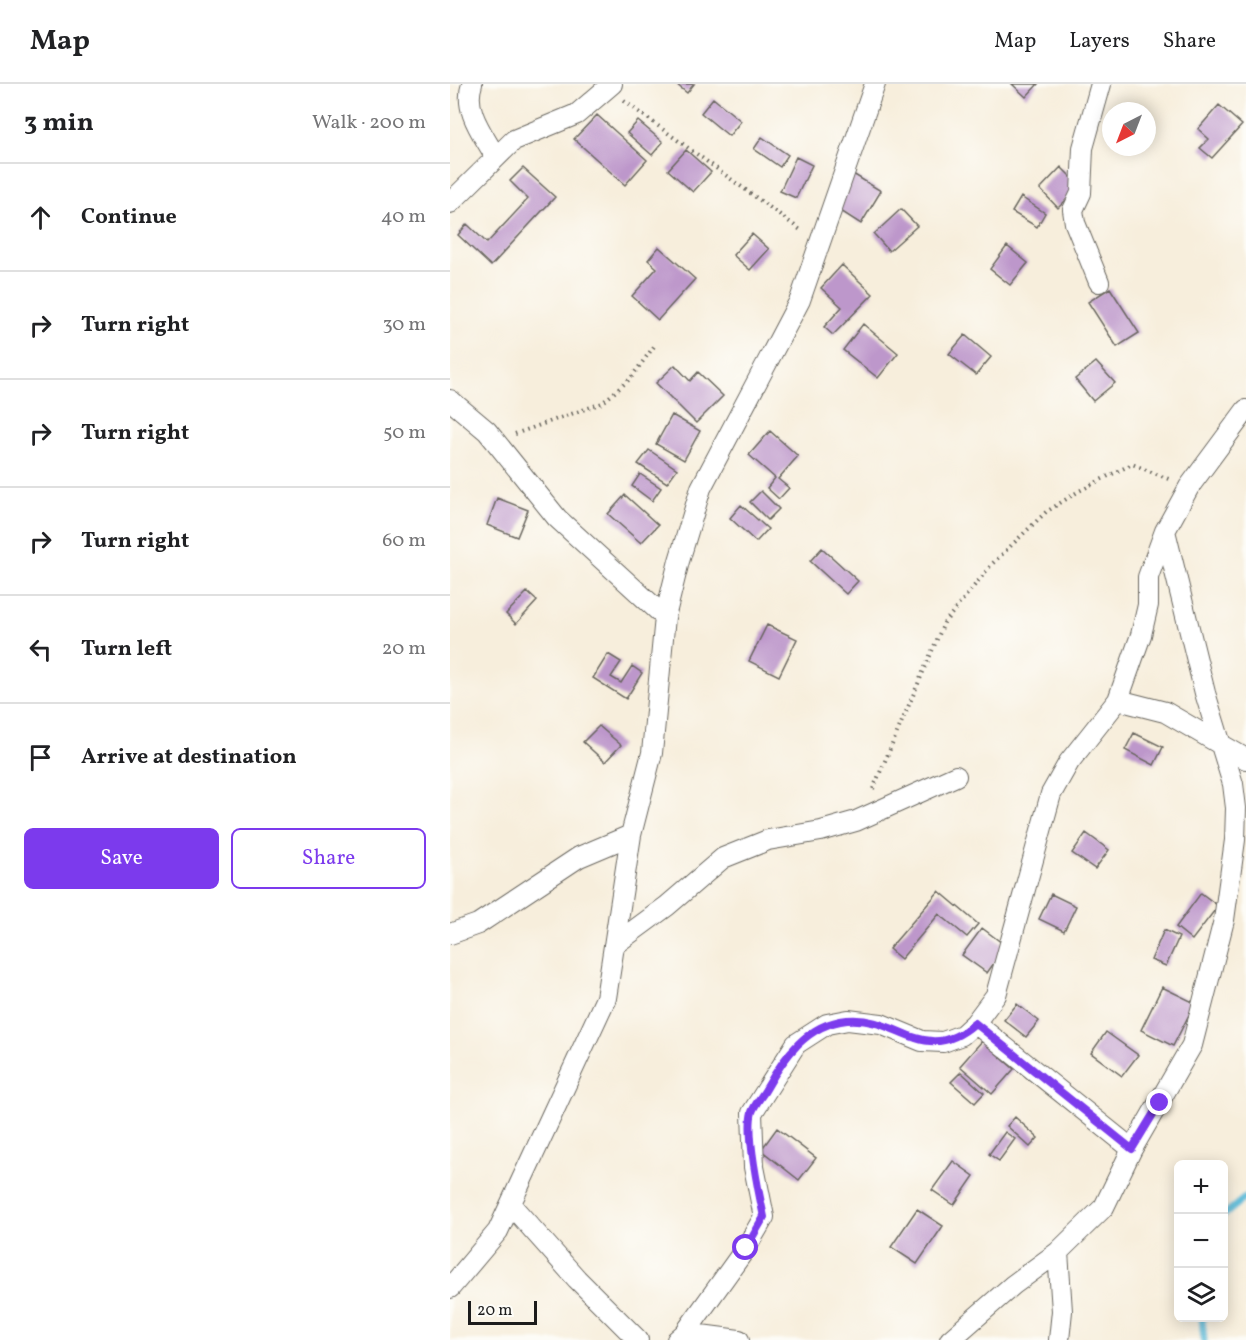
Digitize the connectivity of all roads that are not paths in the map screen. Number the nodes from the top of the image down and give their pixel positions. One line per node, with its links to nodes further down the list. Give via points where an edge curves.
1 (472, 84): 5 (street, via 471,113)
2 (875, 84): 11 (street, via 800,300 701,488)
3 (1101, 84): 7 (street, via 1083,148 1081,194 1073,210)
4 (610, 87): 5 (street, via 577,114 514,140)
5 (495, 156): 6 (street)
6 (450, 203)
7 (1099, 282)
8 (451, 403): 11 (street, via 495,441 557,518)
9 (1246, 410): 10 (street, via 1189,487)
10 (1165, 531): 12 (street, via 1148,577 1148,605 1141,635); 13 (street)
11 (665, 617): 16 (street, via 652,753)
12 (1118, 700): 13 (street, via 1165,712); 19 (street, via 1069,762 1051,794 996,995)
13 (1222, 746): 14 (street); 20 (street, via 1236,808 1224,920 1192,1045)
14 (1246, 759)
15 (956, 776): 18 (street, via 855,821 768,840 723,858)
16 (631, 835): 17 (street, via 579,857 478,924); 18 (street)
17 (450, 934)
18 (614, 945): 21 (street, via 606,998)
19 (975, 1023): 20 (street); 24 (street, via 962,1035 943,1042 922,1041 881,1024 848,1020 827,1024 796,1044 752,1113 754,1167 764,1217)
20 (1132, 1149): 22 (street, via 1104,1207)
21 (511, 1205): 23 (street, via 498,1231); 25 (street)
22 (1058, 1252): 27 (street); 28 (street, via 1062,1311)
23 (450, 1288)
24 (681, 1337): 26 (street)
25 (638, 1340)
26 (739, 1340)
27 (950, 1340)
28 (1059, 1340)

